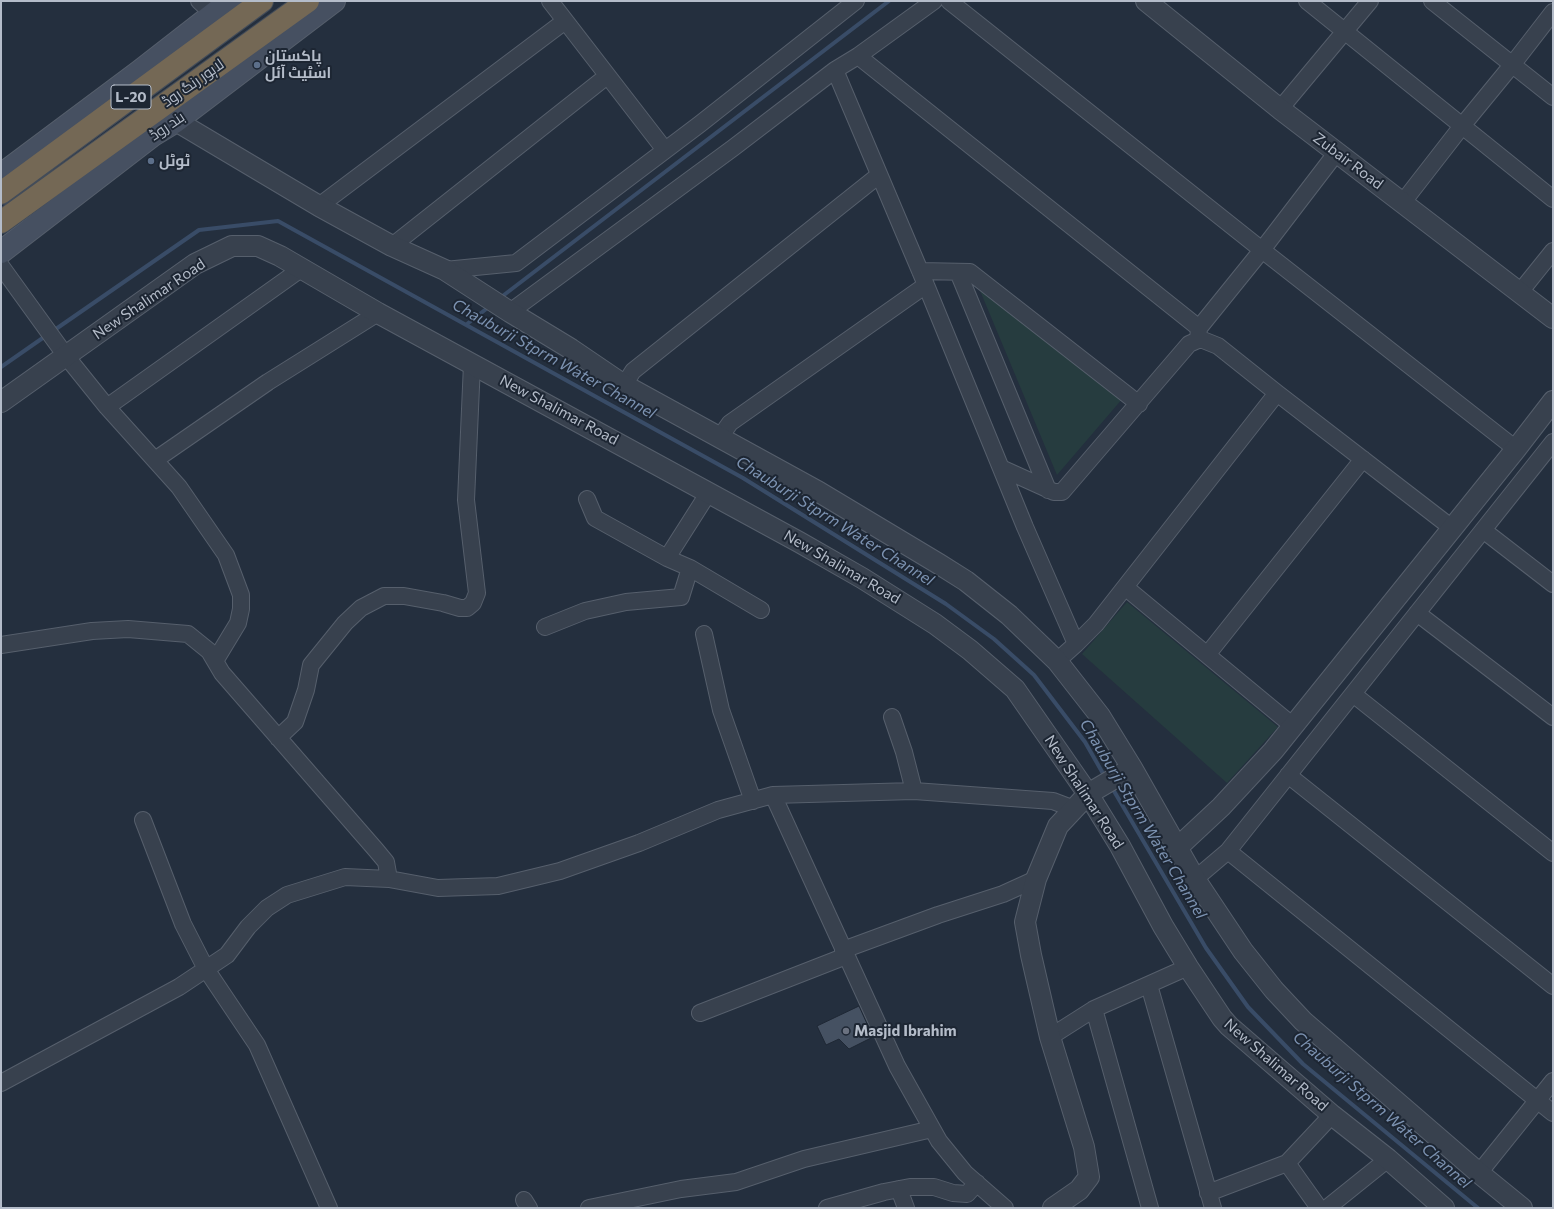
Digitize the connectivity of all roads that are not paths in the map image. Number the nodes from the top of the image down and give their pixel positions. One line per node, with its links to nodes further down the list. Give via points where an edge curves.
1 (230, 1): 13 (main road)
2 (262, 1): 29 (highway, لاہور رنگ روڈ / L-20)
3 (308, 1): 33 (highway, لاہور رنگ روڈ / L-20)
4 (334, 1): 23 (main road, بند روڈ)
5 (550, 1): 15 (street)
6 (934, 1): 17 (street)
7 (949, 1): 35 (street)
8 (1146, 1): 22 (street, Zubair Road)
9 (1307, 1): 16 (street)
10 (1370, 1): 16 (street)
11 (1432, 1): 18 (street)
12 (851, 3): 25 (street)
13 (206, 8): 27 (main road, via 134,76)
14 (1553, 12): 18 (street)
15 (565, 21): 20 (street); 32 (street)
16 (1345, 32): 22 (street); 24 (street)
17 (858, 56): 19 (street); 48 (street)
18 (1512, 65): 21 (street); 24 (street)
19 (835, 70): 28 (street); 45 (street, via 732,148)
20 (607, 76): 25 (street); 34 (street)
21 (1553, 97)
22 (1280, 109): 26 (street, Zubair Road)
23 (176, 121): 32 (street); 37 (main road, بند روڈ, via 153,135)
24 (1462, 126): 30 (street); 31 (street)
25 (665, 150): 40 (street, via 516,263)
26 (1337, 152): 31 (street, Zubair Road); 35 (street)
27 (1, 175)
28 (879, 175): 41 (street); 51 (street, via 633,371)
29 (1, 193)
30 (1553, 199)
31 (1403, 202): 44 (street, Zubair Road)
32 (319, 206): 34 (street)
33 (1, 222)
34 (392, 246): 40 (street)
35 (1262, 250): 48 (street); 58 (street)
36 (1553, 251): 44 (street)
37 (1, 252)
38 (1, 266): 49 (street)
39 (301, 269): 46 (street, New Shalimar Road); 49 (street, New Shalimar Road, via 258,246 232,246 195,264); 56 (street)
40 (446, 270): 45 (street)
41 (920, 271): 42 (street); 43 (street)
42 (958, 272): 55 (street, via 970,272); 63 (street)
43 (926, 285): 57 (street, via 730,423); 62 (street)
44 (1520, 292): 47 (street, Zubair Road)
45 (507, 310): 51 (street, via 572,349)
46 (378, 313): 50 (street, New Shalimar Road); 61 (street, via 268,382)
47 (1553, 318)
48 (1198, 334): 52 (street, via 1203,340 1218,346); 55 (street)
49 (66, 356): 54 (street, New Shalimar Road); 56 (street)
50 (472, 364): 64 (street, New Shalimar Road); 85 (street, via 466,500 477,593 473,603 467,608 460,608 404,596 384,596 362,608 345,623 311,665 306,690 294,722)
51 (624, 385): 57 (street)
52 (1277, 393): 60 (street); 71 (street)
53 (1553, 401): 58 (street)
54 (1, 402)
55 (1139, 404): 63 (street, via 1062,492)
56 (107, 407): 61 (street)
57 (720, 438): 80 (street, via 819,492 966,581 1009,615)
58 (1516, 449): 66 (street)
59 (1550, 451): 67 (street)
60 (1363, 459): 66 (street); 78 (street)
61 (155, 460): 79 (street, via 179,487 226,555 241,595 238,623)
62 (1001, 468): 63 (street); 76 (street)
63 (1048, 490)
64 (709, 492): 68 (street); 89 (street, New Shalimar Road, via 862,578 935,624 970,650 1015,689)
65 (586, 499): 68 (street, via 595,518)
66 (1452, 528): 84 (street)
67 (1483, 530): 70 (street); 73 (street)
68 (667, 558): 69 (street)
69 (690, 568): 72 (street); 74 (street, via 681,597 626,602 592,609)
70 (1553, 584)
71 (1125, 587): 76 (street, via 1096,624); 78 (street)
72 (761, 610)
73 (1418, 613): 81 (street); 83 (street)
74 (545, 627)
75 (704, 634): 91 (street, via 721,710)
76 (1076, 644): 80 (street)
77 (1, 645): 79 (street, via 92,631 128,629 174,632 188,634 209,651)
78 (1208, 655): 84 (street)
79 (216, 661): 85 (street, via 222,673)
80 (1057, 661): 86 (street, via 1100,716)
81 (1353, 694): 87 (street); 96 (street)
82 (892, 717): 88 (street)
83 (1553, 717)
84 (1293, 726): 94 (street, via 1221,807)
85 (278, 738): 97 (street, via 386,862)
86 (1127, 771): 89 (street); 94 (street)
87 (1288, 775): 95 (street); 104 (street)
88 (914, 791): 90 (street); 92 (street, via 1053,801)
89 (1091, 793): 92 (street); 101 (street, New Shalimar Road)
90 (773, 795): 91 (street); 100 (street)
91 (753, 800): 97 (street, via 718,810 639,843 560,871 498,886 438,888)
92 (1074, 809): 98 (street, via 1058,826)
93 (143, 820): 102 (street, via 182,924)
94 (1177, 848): 99 (street)
95 (1228, 851): 99 (street); 110 (street)
96 (1553, 853)
97 (389, 879): 102 (street, via 345,878 287,895 267,908 248,927 227,955)
98 (1036, 879): 100 (street, via 1003,894 938,915); 107 (street, via 1025,922 1030,955)
99 (1195, 879): 116 (street, via 1243,952 1303,1021)
100 (845, 953): 106 (street, via 787,980); 113 (street, via 896,1066)
101 (1188, 967): 103 (street); 112 (street, New Shalimar Road, via 1229,1026)
102 (206, 969): 109 (street, via 179,987); 121 (street, via 257,1045)
103 (1149, 986): 105 (street); 119 (street)
104 (1553, 986)
105 (1094, 1009): 107 (street); 126 (street)
106 (700, 1013)
107 (1050, 1037): 125 (street, via 1084,1147 1089,1177 1079,1190)
108 (1553, 1081): 110 (street)
109 (1, 1083)
110 (1537, 1100): 111 (street); 116 (street)
111 (1553, 1113)
112 (1332, 1115): 114 (street, New Shalimar Road); 115 (street)
113 (932, 1129): 117 (street, via 965,1173); 122 (street, via 804,1159 736,1182 681,1189)
114 (1388, 1159): 128 (street); 129 (street, New Shalimar Road)
115 (1287, 1163): 119 (street); 127 (street)
116 (1480, 1173): 130 (street)
117 (977, 1183): 118 (street, via 968,1194 953,1193 934,1187); 124 (street)
118 (899, 1189): 120 (street); 123 (street)
119 (1210, 1200)
120 (836, 1207)
121 (329, 1208)
122 (589, 1208)
123 (906, 1208)
124 (1005, 1208)
125 (1053, 1208)
126 (1150, 1208)
127 (1319, 1208)
128 (1327, 1208)
129 (1444, 1208)
130 (1522, 1208)

